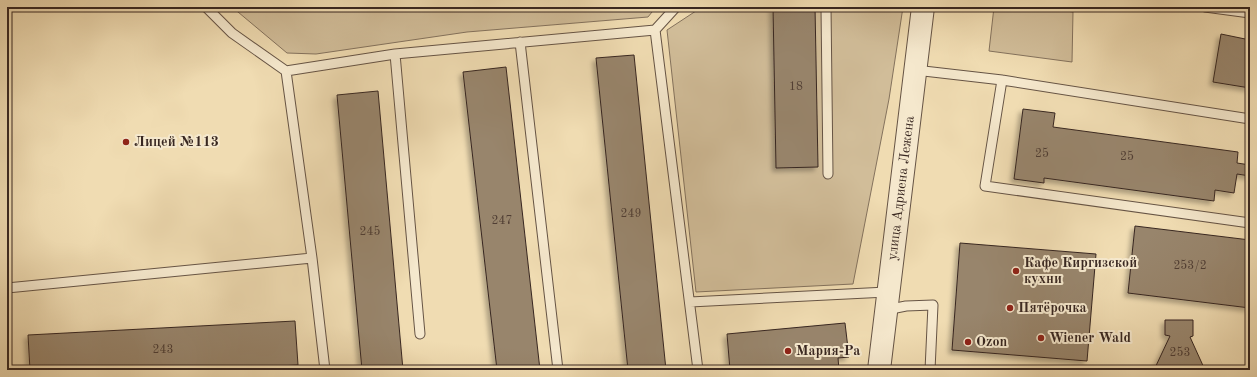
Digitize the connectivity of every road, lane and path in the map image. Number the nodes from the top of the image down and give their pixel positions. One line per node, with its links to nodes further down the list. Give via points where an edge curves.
1 (206, 7): 11 (lane, via 232,33)
2 (676, 7): 7 (lane)
3 (826, 7): 14 (lane)
4 (923, 7): 10 (street, улица Адриена Лежена)
5 (1205, 7): 6 (lane)
6 (1250, 13)
7 (655, 30): 8 (lane); 19 (lane)
8 (520, 42): 9 (lane); 22 (lane)
9 (395, 54): 11 (lane); 20 (lane)
10 (915, 70): 12 (lane); 18 (street, улица Адриена Лежена)
11 (286, 71): 16 (lane)
12 (1002, 80): 13 (lane); 15 (lane, via 985,186)
13 (1250, 119)
14 (828, 174)
15 (1250, 223)
16 (312, 258): 17 (lane); 21 (lane)
17 (7, 288)
18 (886, 301): 19 (lane); 24 (street, улица Адриена Лежена); 25 (lane, via 906,306 933,305)
19 (690, 302): 23 (lane)
20 (420, 334)
21 (325, 370)
22 (558, 370)
23 (698, 370)
24 (879, 370)
25 (930, 370)

